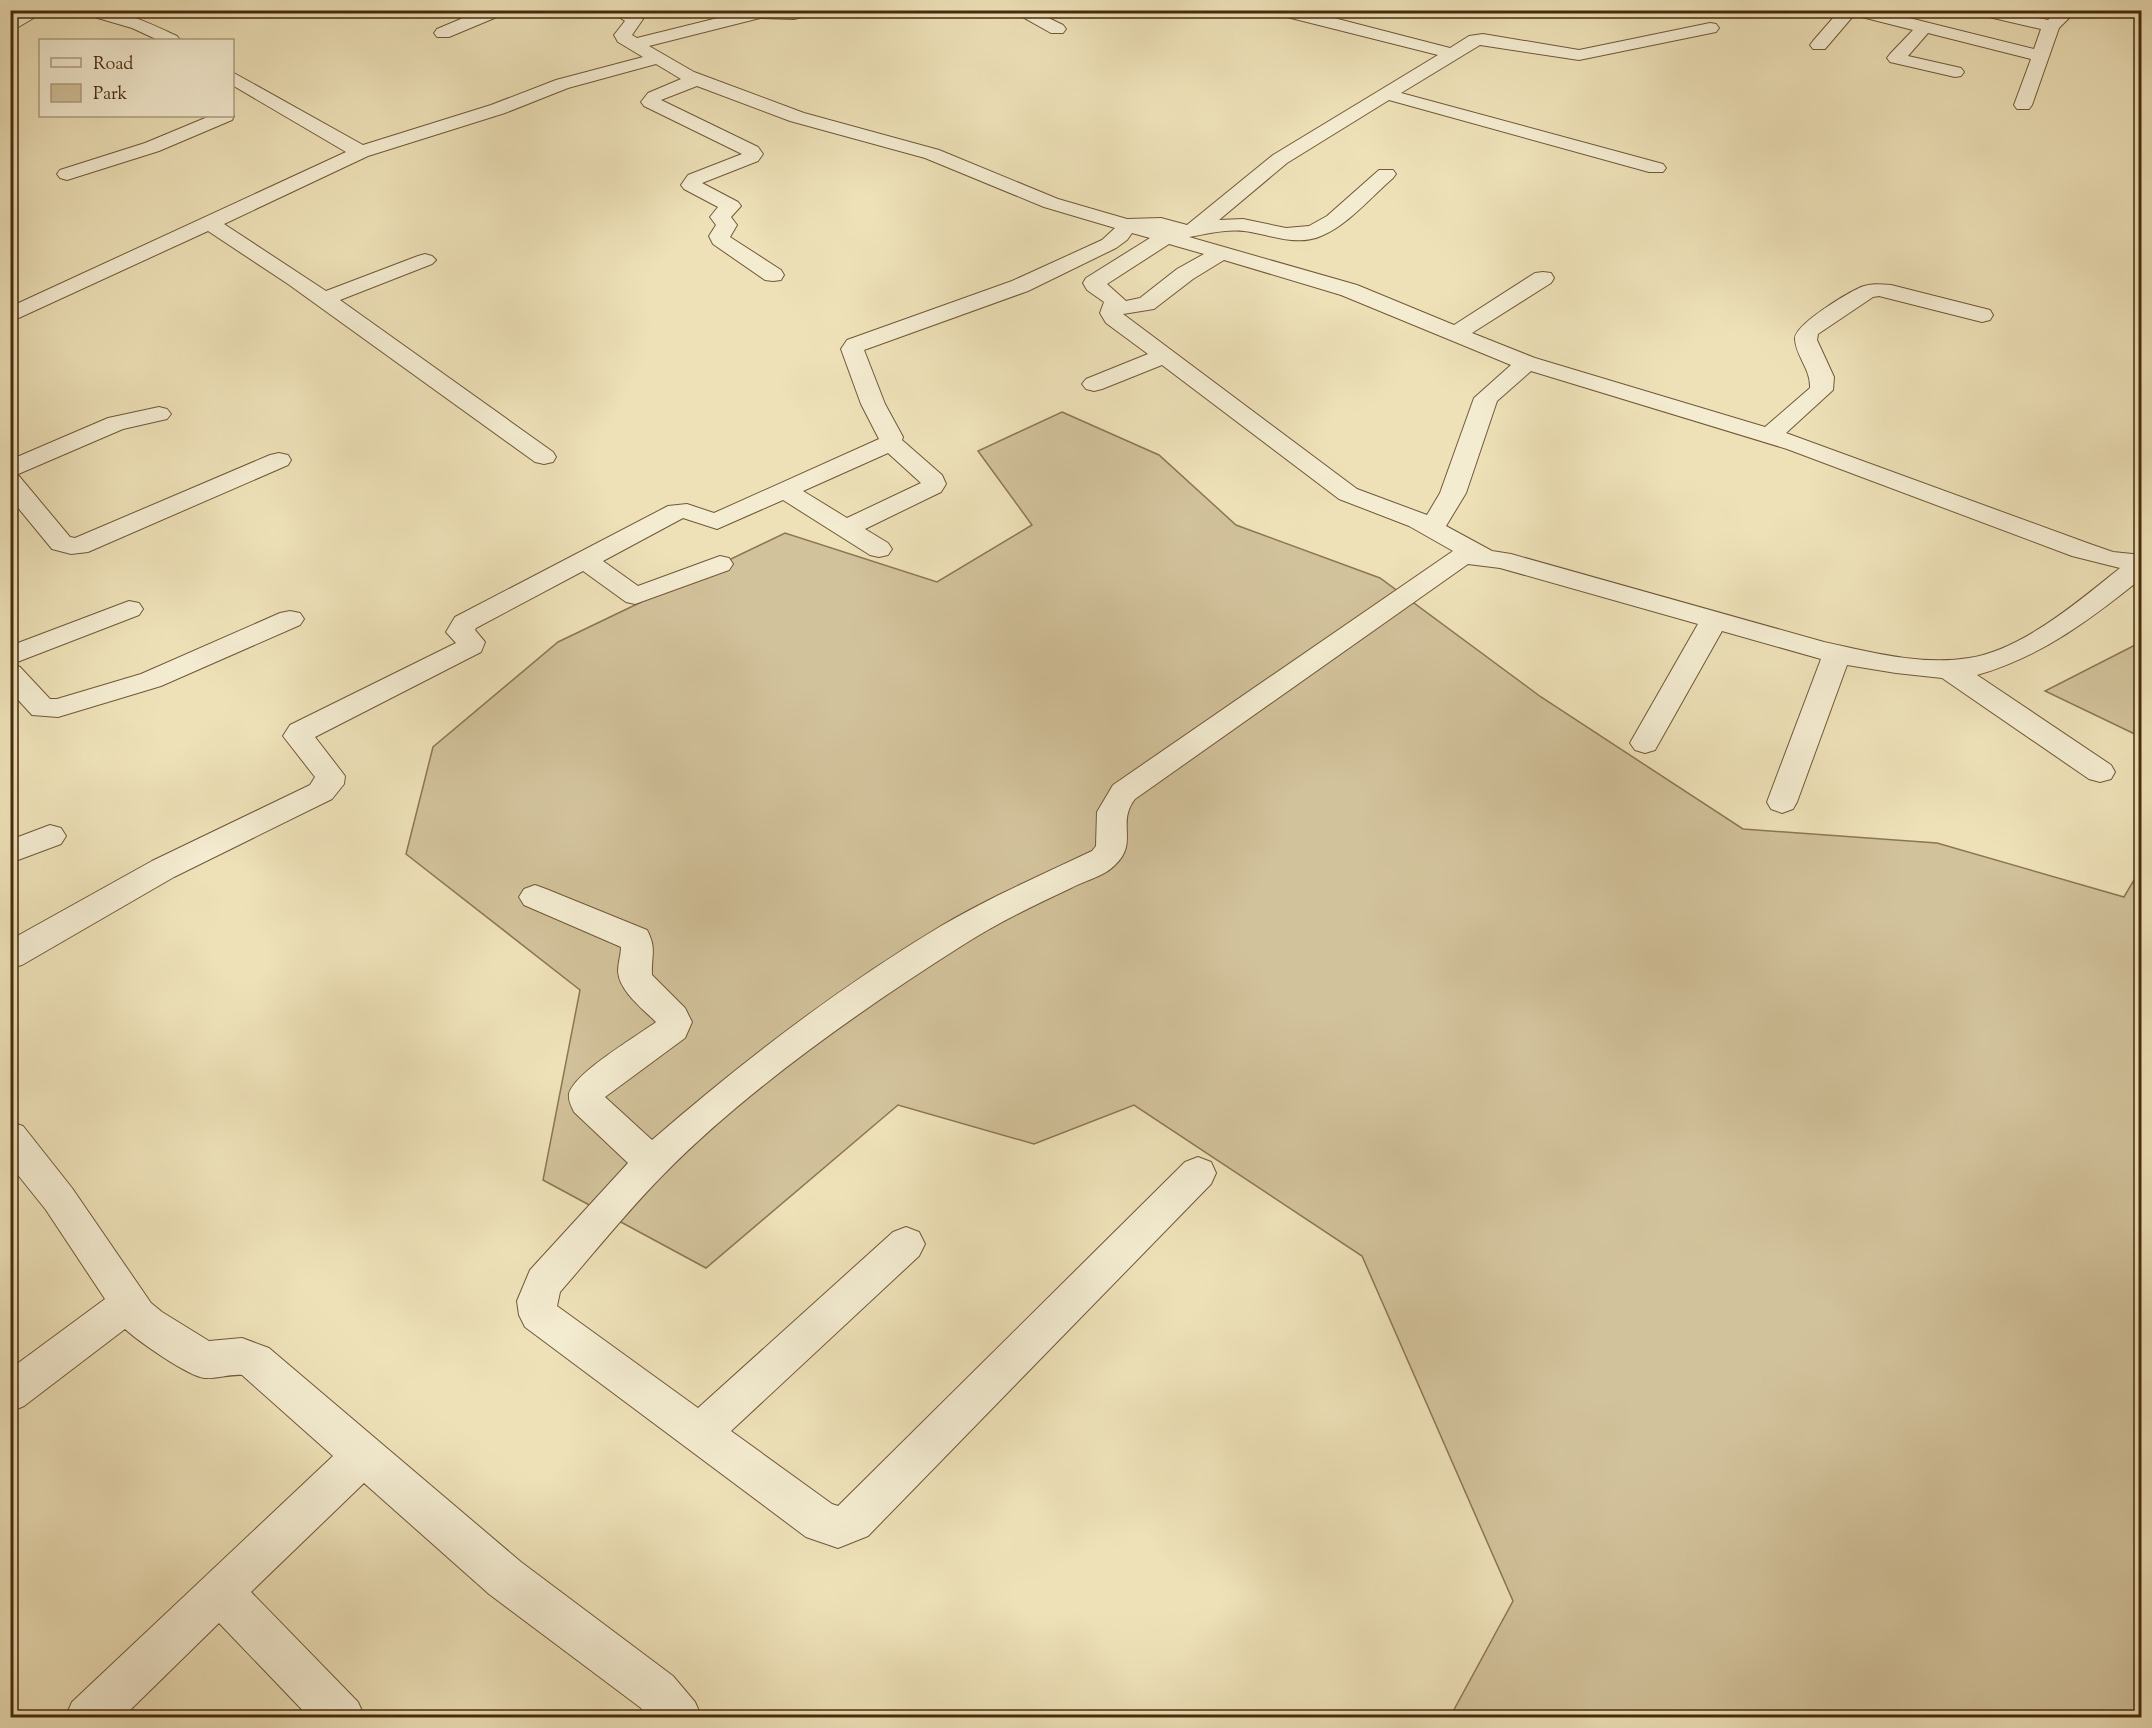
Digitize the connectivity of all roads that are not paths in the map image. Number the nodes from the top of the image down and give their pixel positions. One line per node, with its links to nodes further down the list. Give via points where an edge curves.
1 (39, 10): 13 (street)
2 (90, 10): 18 (street, via 146,27)
3 (498, 10): 17 (street)
4 (617, 10): 19 (street, via 635,19 623,35)
5 (807, 10): 19 (street, via 794,14 760,13)
6 (1018, 10): 16 (street)
7 (1281, 10): 21 (street)
8 (1849, 10): 20 (street)
9 (1855, 10): 14 (street)
10 (1982, 10): 12 (street)
11 (2069, 10): 12 (street)
12 (2051, 26): 22 (street)
13 (10, 27)
14 (1925, 27): 22 (street); 24 (street, via 1896,58)
15 (1710, 28): 21 (street, via 1579,56 1483,39)
16 (1057, 29)
17 (444, 33)
18 (169, 39)
19 (635, 44): 23 (street)
20 (1819, 45)
21 (1450, 53): 27 (street)
22 (2040, 56): 30 (street)
23 (659, 58): 26 (street); 34 (street, via 562,84 498,109)
24 (1955, 72)
25 (234, 77): 28 (street)
26 (697, 80): 29 (street); 33 (street, via 650,102)
27 (1386, 94): 35 (street); 40 (street, via 1280,159)
28 (275, 102): 31 (street); 34 (street)
29 (760, 103): 33 (street); 39 (street, via 797,117 932,153 1051,203)
30 (2023, 105)
31 (234, 112)
32 (223, 117): 36 (street, via 152,147)
33 (700, 126): 44 (street, via 753,154 696,179 691,185 731,206 720,217 727,225 720,240)
34 (361, 152): 38 (street)
35 (1656, 168)
36 (67, 174)
37 (1386, 174): 40 (street, via 1334,220 1314,232 1286,234 1242,225)
38 (207, 222): 47 (street); 48 (street)
39 (1127, 225): 40 (street, via 1161,224 1187,231); 41 (street); 58 (street, via 1120,237 1109,244 1020,286 855,345 852,348)
40 (1197, 227)
41 (1166, 237): 42 (street); 49 (street, via 1094,283 1114,298)
42 (1222, 253): 49 (street, via 1185,274 1146,304); 52 (street, via 1349,290)
43 (424, 260): 47 (street)
44 (773, 275)
45 (1543, 278): 52 (street)
46 (10, 291): 48 (street)
47 (324, 299): 59 (street)
48 (32, 307): 51 (street)
49 (1113, 309): 53 (street, via 1111,316)
50 (1982, 315): 57 (street, via 1891,291 1867,292 1807,333 1806,340 1822,377 1821,390)
51 (10, 316)
52 (1455, 334): 54 (street)
53 (1164, 356): 55 (street); 65 (street, via 1348,494)
54 (1527, 363): 57 (street); 65 (street, via 1486,399 1453,494)
55 (1094, 384)
56 (159, 414): 61 (street, via 116,423)
57 (1770, 436): 70 (street, via 2080,550)
58 (890, 442): 63 (street); 64 (street, via 934,484)
59 (544, 457)
60 (279, 460): 62 (street, via 79,546 61,543)
61 (10, 468)
62 (10, 482)
63 (784, 490): 64 (street); 68 (street, via 717,521 677,511)
64 (846, 528): 66 (street)
65 (1432, 528): 67 (street)
66 (879, 549)
67 (1482, 556): 73 (street); 86 (street, via 1463,556 1124,792 1110,811 1112,848 1103,859 986,916 901,969 734,1090)
68 (585, 560): 69 (street, via 635,596); 84 (street, via 465,623 460,632 471,646 300,732 298,736 330,776 329,784 321,792 163,869)
69 (720, 564)
70 (2142, 564): 76 (street, via 2080,613 2031,644 1991,661)
71 (129, 609): 75 (street)
72 (290, 620): 77 (street, via 151,680 58,708 42,708)
73 (1714, 620): 74 (street); 78 (street)
74 (1837, 654): 76 (street); 80 (street)
75 (10, 656)
76 (1949, 669): 79 (street)
77 (10, 673)
78 (1645, 743)
79 (2100, 772)
80 (1782, 802)
81 (50, 836): 82 (street)
82 (10, 852)
83 (535, 897): 86 (street, via 635,939 639,945 637,981 673,1017 673,1028 587,1094 587,1102)
84 (10, 956)
85 (10, 1137): 89 (street, via 59,1199)
86 (652, 1162): 91 (street, via 544,1282 537,1300 539,1315)
87 (1198, 1173): 91 (street, via 854,1521 838,1527 821,1522)
88 (906, 1244): 91 (street)
89 (130, 1304): 90 (street); 92 (street, via 148,1325 195,1356 204,1360 231,1354 255,1361)
90 (10, 1393)
91 (699, 1434)
92 (364, 1455): 93 (street); 96 (street, via 506,1578 657,1692)
93 (221, 1593): 94 (street); 95 (street)
94 (88, 1718)
95 (342, 1718)
96 (679, 1718)

